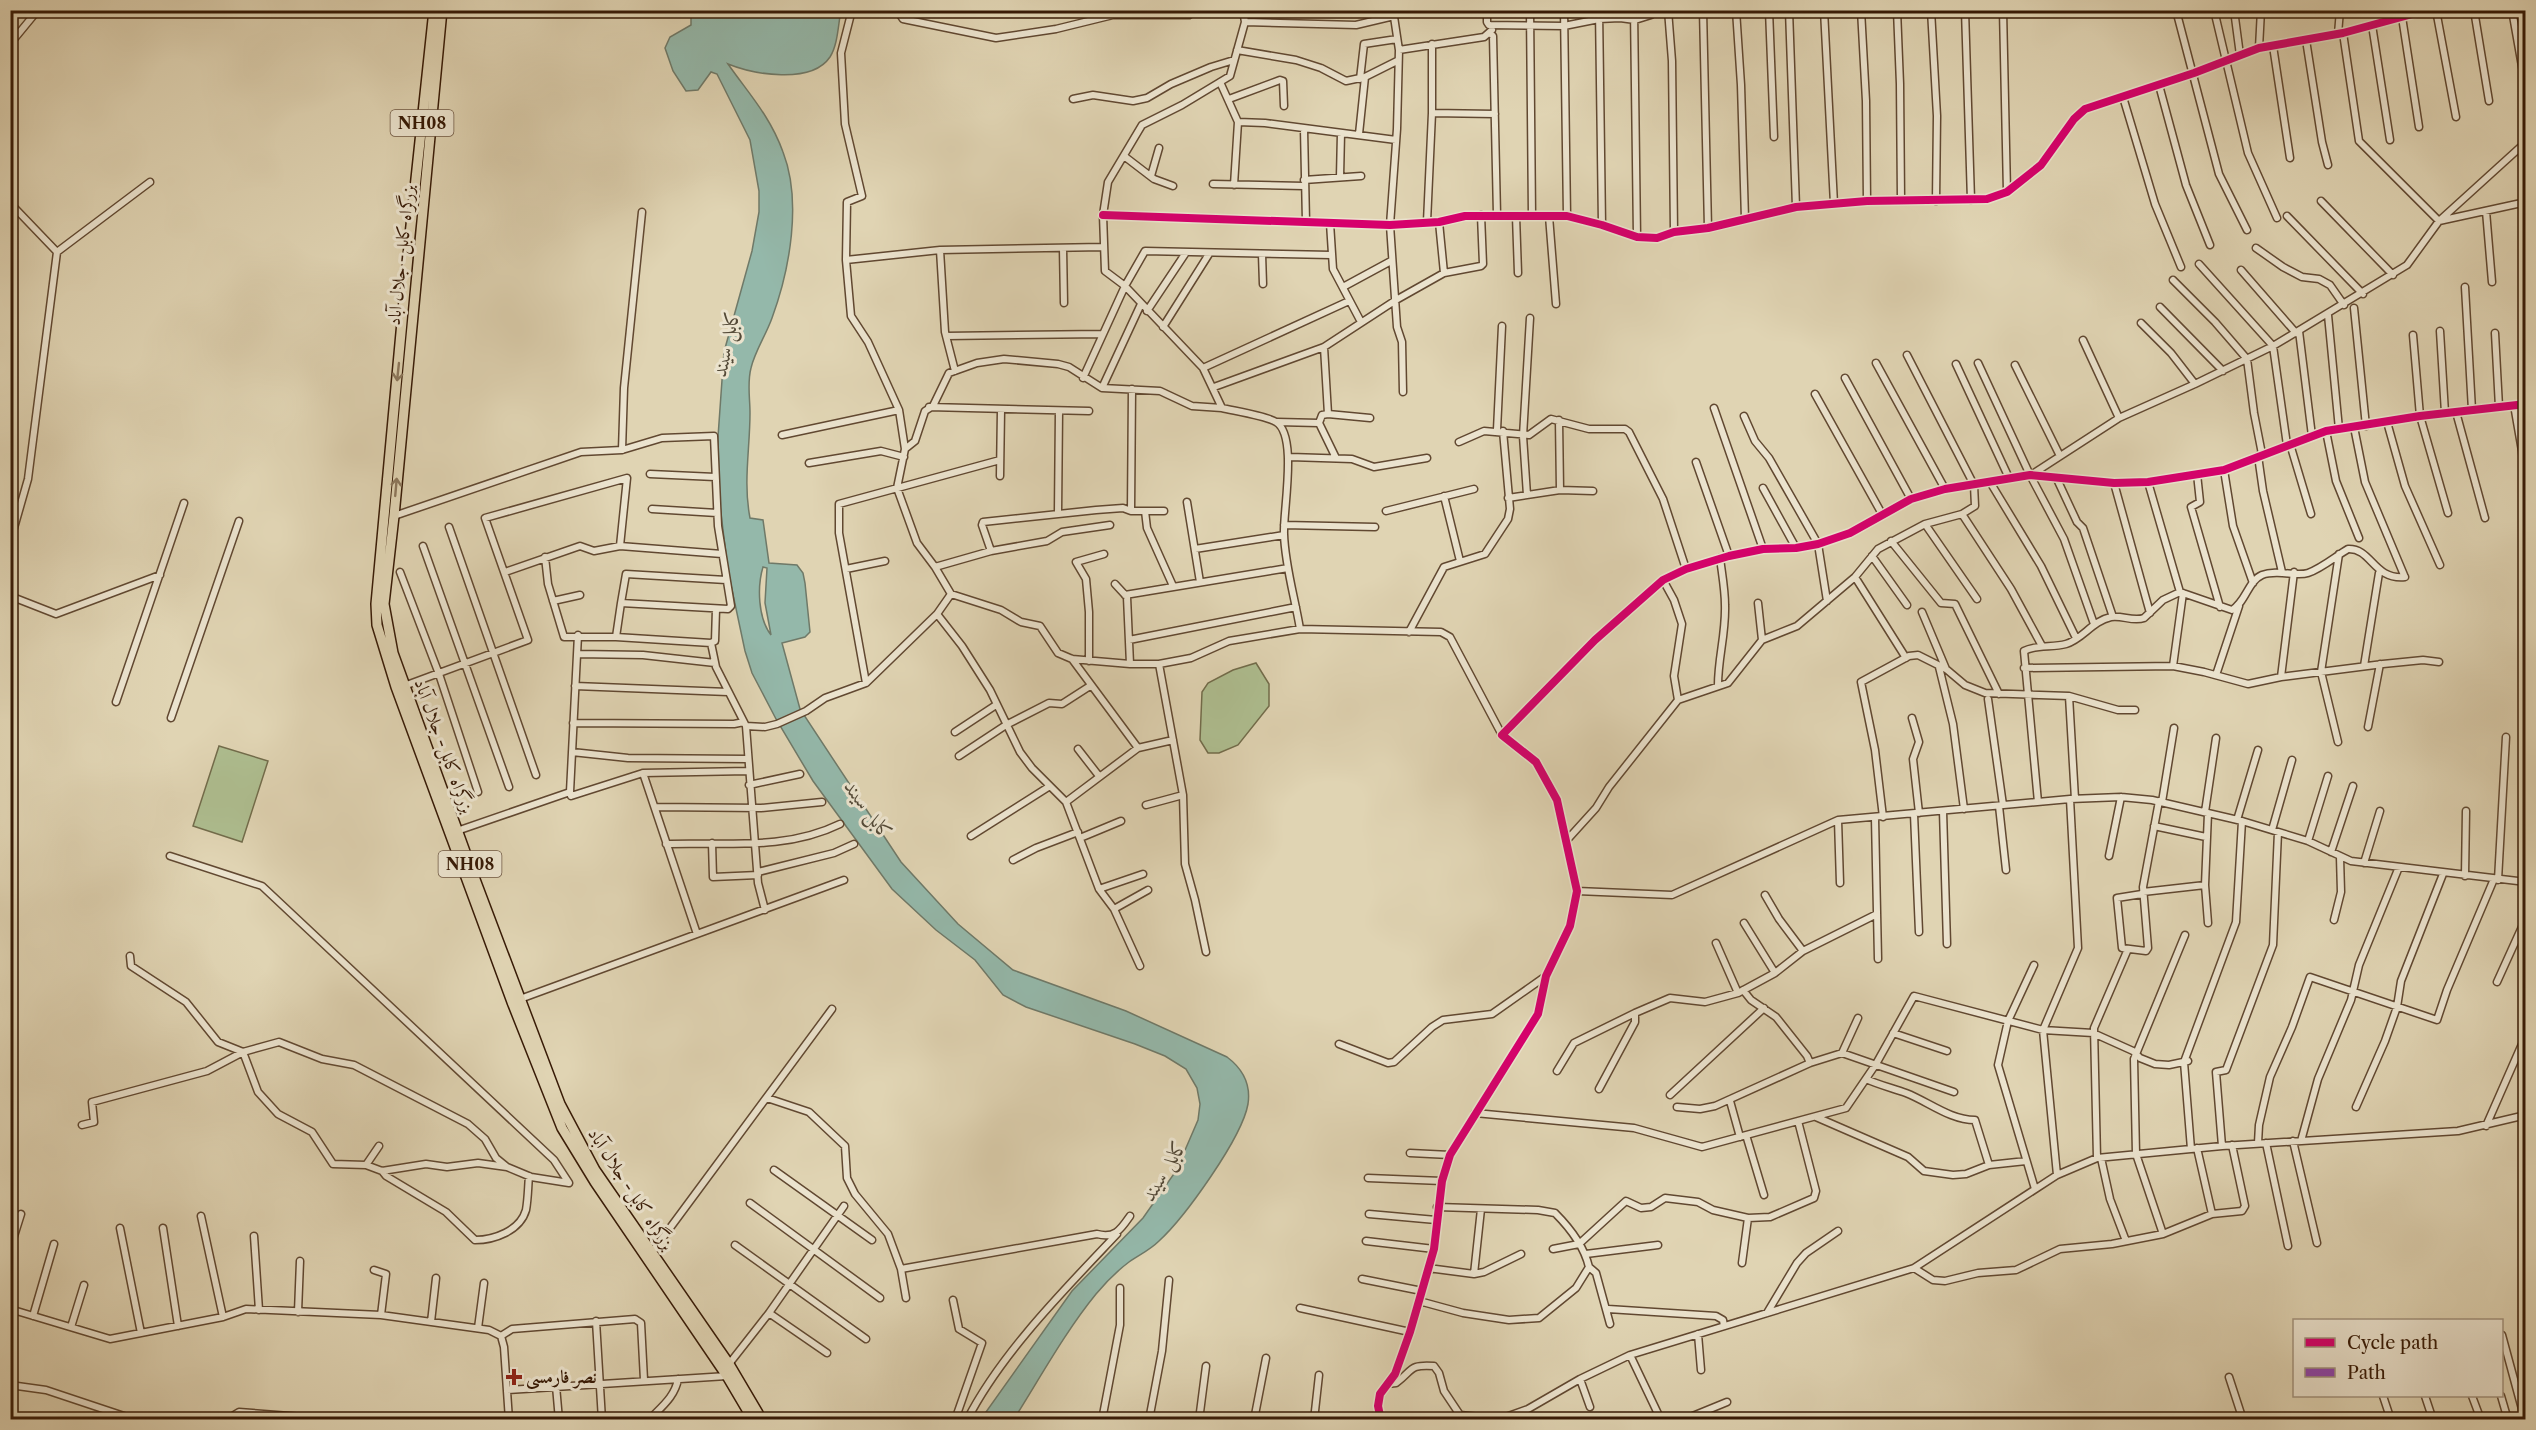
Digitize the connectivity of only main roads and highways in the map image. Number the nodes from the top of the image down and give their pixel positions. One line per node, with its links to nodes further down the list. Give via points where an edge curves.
1 (434, 10): 3 (highway, بزرگراه کابل- جلال آباد / NH08)
2 (442, 10): 3 (highway, بزرگراه کابل- جلال آباد / NH08)
3 (425, 138): 4 (highway, بزرگراه کابل- جلال آباد / NH08)
4 (406, 335): 5 (highway, بزرگراه کابل- جلال آباد / NH08, one-way to 4, via 388,634 384,604); 5 (highway, بزرگراه کابل- جلال آباد / NH08, one-way to 5, via 384,504 377,626 396,687)
5 (454, 832): 6 (highway, بزرگراه کابل- جلال آباد / NH08, via 560,1104 595,1170); 6 (highway, بزرگراه کابل- جلال آباد / NH08, via 556,1116 595,1182)
6 (650, 1256): 7 (highway, بزرگراه کابل- جلال آباد / NH08); 8 (highway, بزرگراه کابل- جلال آباد / NH08, via 729,1364)
7 (753, 1419)
8 (762, 1419)

